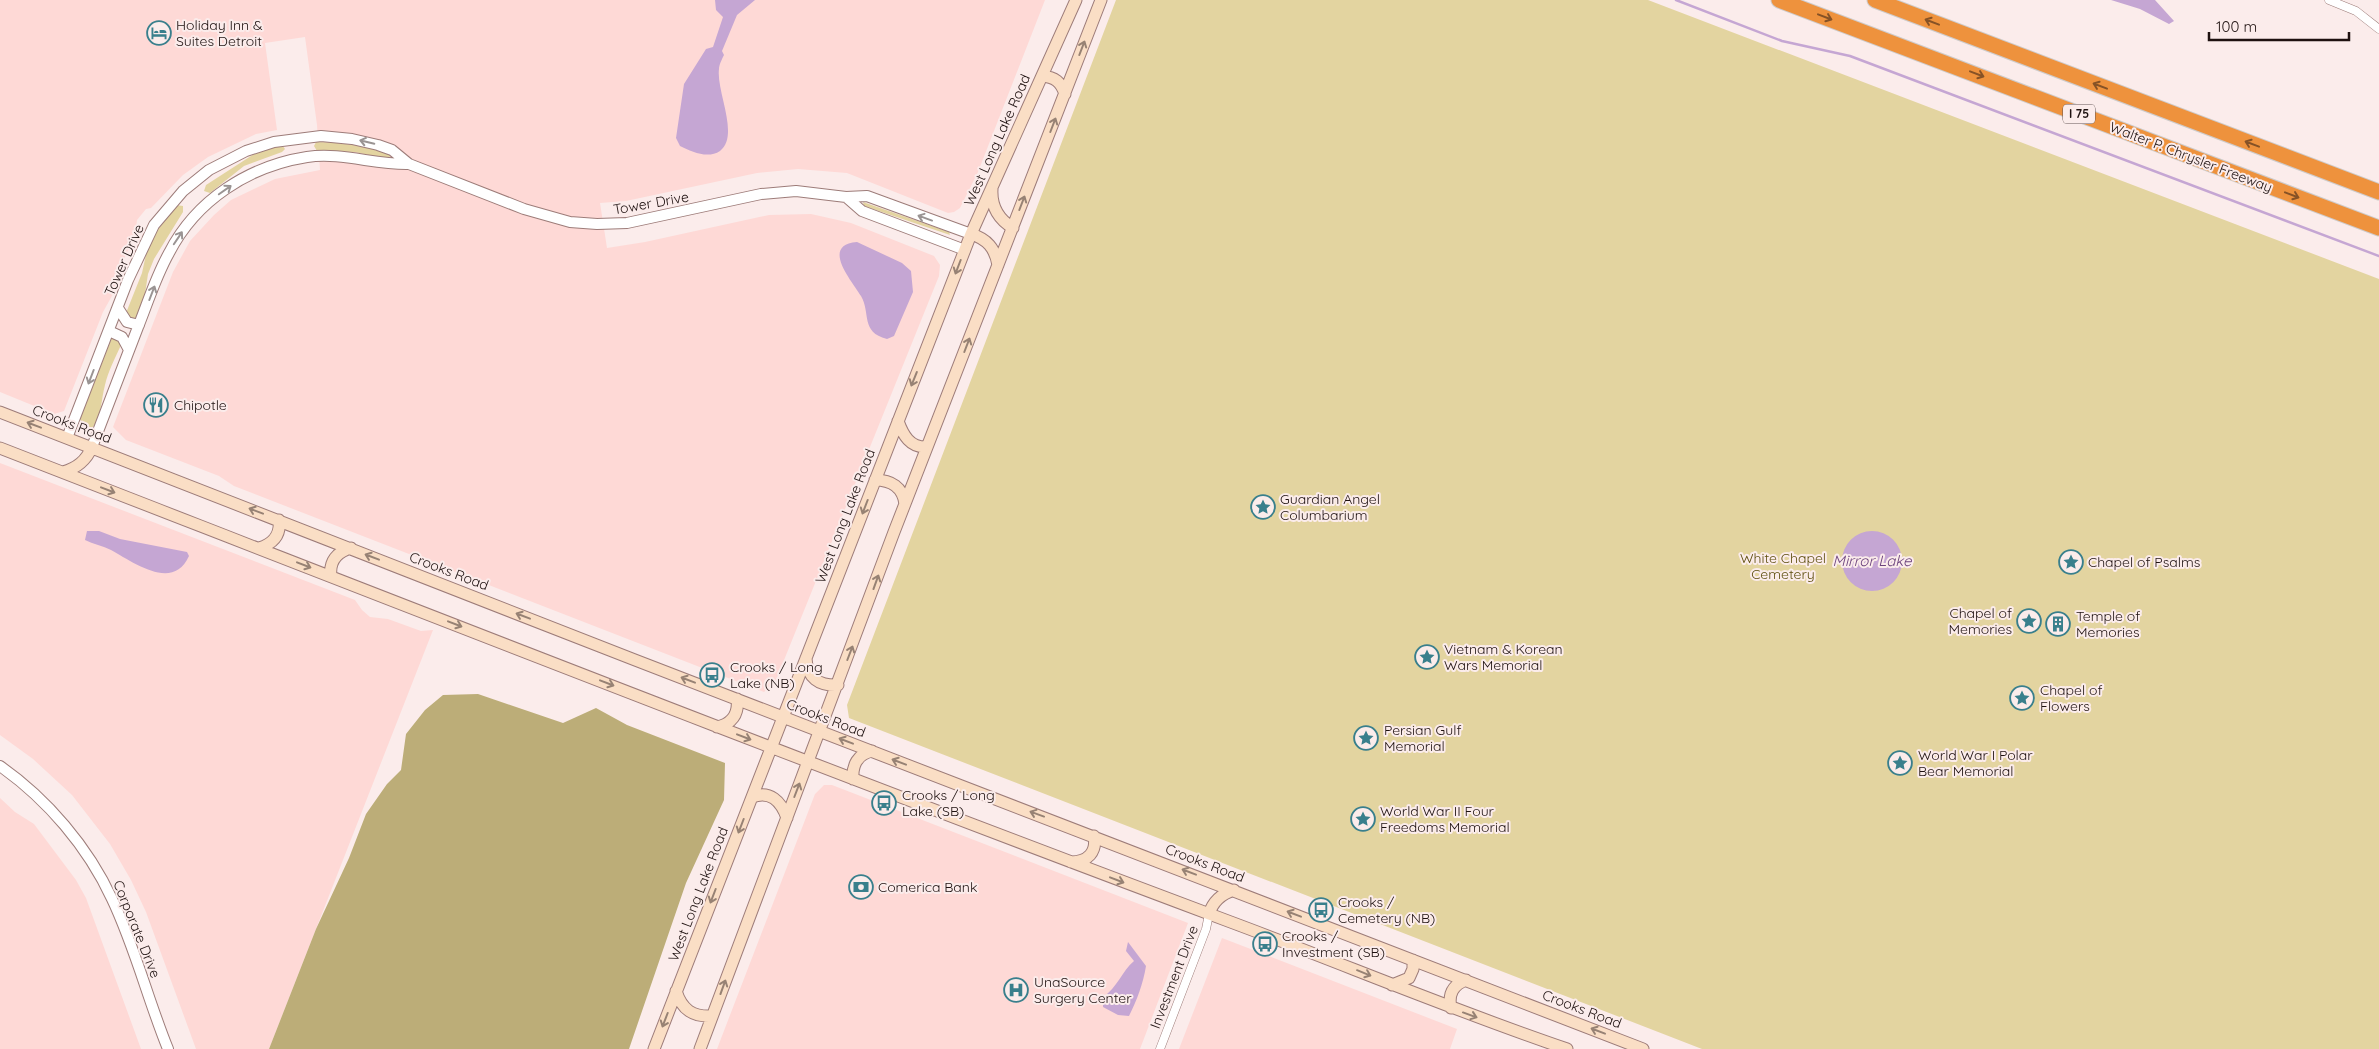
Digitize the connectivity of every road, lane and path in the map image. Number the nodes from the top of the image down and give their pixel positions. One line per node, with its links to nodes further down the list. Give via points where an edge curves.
1 (1076, 0): 7 (main road, West Long Lake Road)
2 (1101, 0): 8 (main road, one-way to 2)
3 (1779, 0): 14 (highway, Walter P. Chrysler Freeway / I 75, one-way to 14)
4 (1875, 0): 11 (highway, I 75, one-way to 4)
5 (2329, 0): 6 (street, via 2356,11)
6 (2379, 29)
7 (1042, 76): 8 (main road, via 1060,82); 10 (main road, West Long Lake Road)
8 (1065, 94): 13 (main road, one-way to 8)
9 (409, 164): 12 (street, Tower Drive, via 540,215 585,224 641,220 780,192 810,191); 18 (street, Tower Drive, one-way to 18, via 392,150 378,145 329,136 274,142 234,156 196,180 163,213 142,249); 19 (street, Tower Drive, one-way to 9, via 165,261 182,231 210,201 241,179 282,162 322,156 361,158 386,165)
10 (992, 187): 13 (main road, via 991,198 997,213); 15 (main road, West Long Lake Road)
11 (2379, 192)
12 (846, 197): 15 (street, Tower Drive, one-way to 12, via 866,196); 16 (street, Tower Drive, via 862,211)
13 (1013, 228): 17 (main road)
14 (2379, 228)
15 (971, 234): 16 (main road, West Long Lake Road); 17 (main road, via 991,246)
16 (965, 250): 23 (main road, West Long Lake Road, one-way to 23)
17 (998, 265): 26 (main road, one-way to 17)
18 (118, 308): 19 (street, via 127,322); 20 (street, Tower Drive)
19 (139, 325): 21 (street, Tower Drive)
20 (109, 331): 21 (street, via 122,337); 24 (street, Tower Drive, one-way to 24)
21 (129, 350): 25 (street, Tower Drive)
22 (0, 412): 24 (main road, Crooks Road, one-way to 22)
23 (898, 421): 26 (main road, via 909,442 917,447); 29 (main road, West Long Lake Road)
24 (67, 438): 25 (main road, Crooks Road)
25 (92, 447): 28 (main road, via 81,464); 31 (main road, Crooks Road, one-way to 25)
26 (927, 447): 30 (main road)
27 (0, 448): 28 (main road)
28 (63, 472): 32 (main road, one-way to 32)
29 (875, 480): 30 (main road, via 895,485); 35 (main road, West Long Lake Road, one-way to 35)
30 (905, 504): 36 (main road, one-way to 30)
31 (279, 520): 32 (main road, via 276,538); 33 (main road, Crooks Road)
32 (258, 548): 34 (main road, one-way to 34)
33 (350, 548): 34 (main road, via 332,561); 37 (main road, Crooks Road, one-way to 33)
34 (331, 576): 39 (main road, one-way to 39)
35 (806, 658): 36 (main road, via 808,671 814,679 822,684); 38 (main road, West Long Lake Road)
36 (838, 685): 40 (main road)
37 (736, 699): 38 (main road, Crooks Road); 39 (main road, via 737,710 732,719)
38 (783, 717): 40 (main road, Crooks Road); 41 (main road, West Long Lake Road)
39 (718, 727): 41 (main road, one-way to 41)
40 (820, 732): 42 (main road, Crooks Road, one-way to 40); 43 (main road)
41 (771, 748): 43 (main road); 46 (main road, West Long Lake Road)
42 (872, 752): 45 (main road, via 866,752 856,761); 48 (main road, Crooks Road, one-way to 42)
43 (808, 762): 45 (main road); 47 (main road, one-way to 43)
44 (0, 766): 59 (street, Corporate Drive, via 56,816 104,882 124,926)
45 (853, 779): 49 (main road)
46 (752, 796): 47 (main road, via 763,794 774,798); 55 (main road, West Long Lake Road, one-way to 55)
47 (787, 818): 57 (main road, one-way to 47)
48 (1094, 836): 49 (main road, via 1095,847 1090,856); 50 (main road, Crooks Road, one-way to 48)
49 (1071, 862): 51 (main road, one-way to 51)
50 (1234, 890): 51 (main road, via 1219,897); 52 (main road, Crooks Road, one-way to 50)
51 (1209, 914): 54 (main road, one-way to 54); 62 (street, Investment Drive)
52 (1413, 960): 53 (main road, Crooks Road); 54 (main road, via 1409,978)
53 (1466, 980): 56 (main road, via 1452,990); 64 (main road, Crooks Road, one-way to 53)
54 (1392, 985): 56 (main road)
55 (676, 991): 57 (main road, via 687,1011 699,1016); 60 (main road, West Long Lake Road, one-way to 60)
56 (1450, 1008): 58 (main road, one-way to 58)
57 (712, 1016): 61 (main road)
58 (1542, 1045): 63 (main road)
59 (168, 1049)
60 (654, 1049)
61 (700, 1049)
62 (1160, 1049)
63 (1567, 1049)
64 (1643, 1049)

